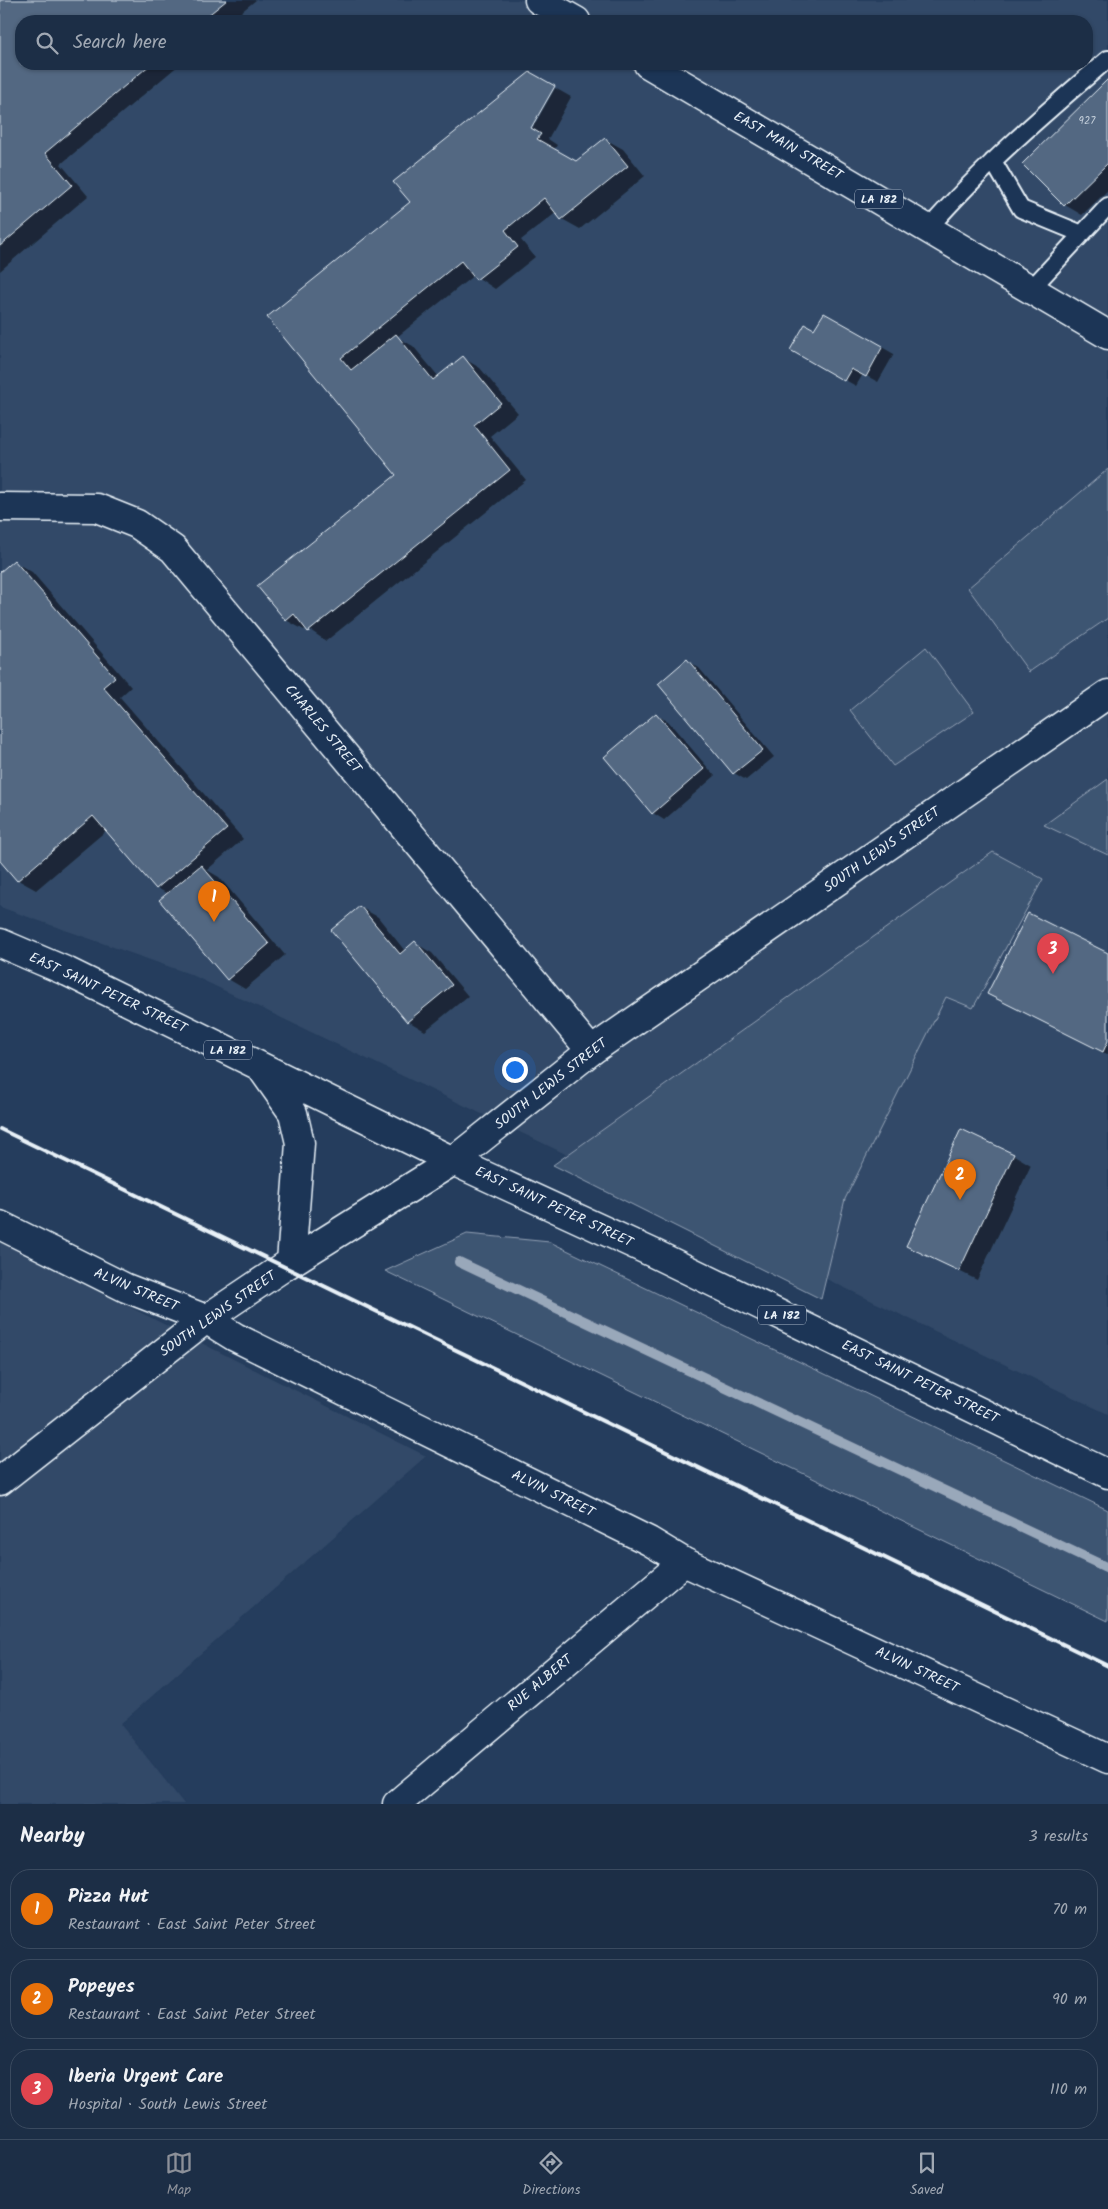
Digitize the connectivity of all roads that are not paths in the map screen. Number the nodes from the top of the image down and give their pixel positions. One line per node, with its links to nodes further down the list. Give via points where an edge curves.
1 (539, 0): 2 (main road)
2 (565, 15)
3 (1108, 59): 5 (lane)
4 (658, 70): 7 (main road, EAST MAIN STREET / LA 182)
5 (992, 162): 7 (lane); 8 (lane, via 1021,209)
6 (1108, 206): 8 (lane)
7 (929, 228): 9 (main road, EAST MAIN STREET / LA 182)
8 (1082, 234): 9 (lane)
9 (1030, 290): 10 (main road, EAST MAIN STREET / LA 182)
10 (1108, 335)
11 (0, 506): 14 (main road, CHARLES STREET, via 97,508 137,524 173,548)
12 (1108, 694): 14 (main road, SOUTH LEWIS STREET)
13 (0, 943): 15 (main road, EAST SAINT PETER STREET / LA 182, via 68,972)
14 (591, 1051): 16 (main road, SOUTH LEWIS STREET)
15 (260, 1066): 16 (main road, EAST SAINT PETER STREET / LA 182); 18 (main road, via 293,1113 300,1142)
16 (453, 1161): 18 (main road, SOUTH LEWIS STREET); 20 (main road, EAST SAINT PETER STREET / LA 182, via 653,1253)
17 (0, 1225): 19 (main road, ALVIN STREET, via 126,1288)
18 (291, 1262): 19 (main road, SOUTH LEWIS STREET)
19 (206, 1319): 21 (main road, SOUTH LEWIS STREET); 22 (main road, ALVIN STREET, via 235,1337 649,1541)
20 (1108, 1474)
21 (0, 1480)
22 (684, 1562): 23 (main road, ALVIN STREET); 24 (main road, RUE ALBERT)
23 (1108, 1759)
24 (397, 1804)

